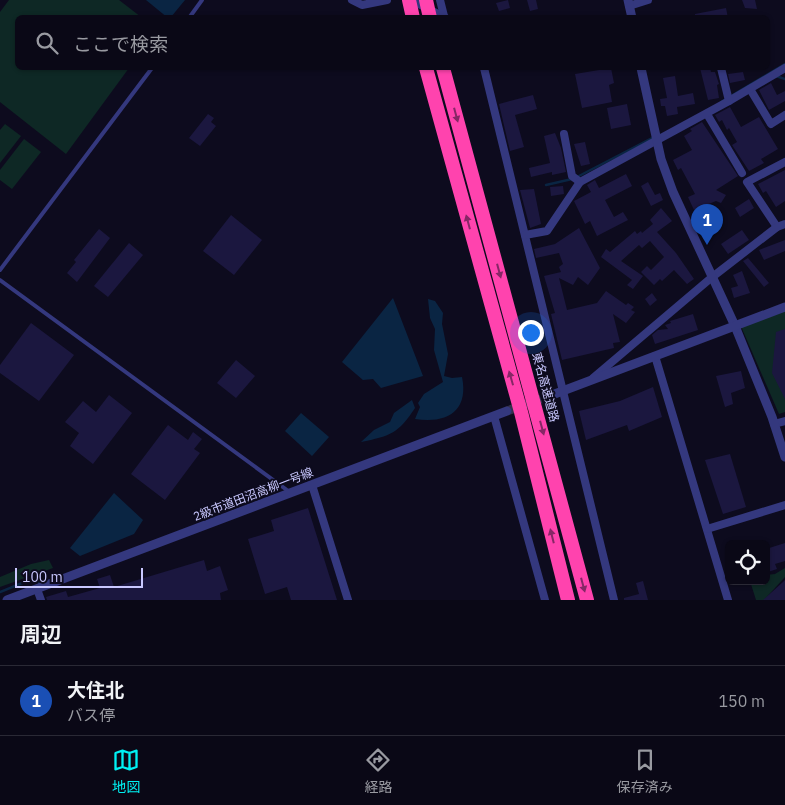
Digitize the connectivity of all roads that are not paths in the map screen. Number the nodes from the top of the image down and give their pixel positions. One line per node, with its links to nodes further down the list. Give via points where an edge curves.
1 (202, 0): 9 (lane)
2 (352, 0): 3 (street, via 362,5)
3 (387, 0)
4 (410, 0): 10 (highway); 11 (street)
5 (426, 0): 12 (highway, bridge)
6 (440, 0): 13 (street)
7 (648, 0): 8 (street)
8 (628, 3)
9 (191, 15)
10 (412, 15)
11 (436, 15)
12 (438, 15)
13 (440, 15)
14 (785, 68): 21 (street)
15 (150, 70): 32 (lane)
16 (427, 70): 55 (highway, one-way to 16, via 521,412)
17 (444, 70): 56 (highway, 東名高速道路, one-way to 56)
18 (484, 70): 31 (street)
19 (641, 70): 26 (street)
20 (721, 70): 22 (street)
21 (750, 89): 22 (street); 24 (street, via 770,124)
22 (729, 101): 23 (street)
23 (706, 114): 26 (street); 28 (street)
24 (785, 115)
25 (564, 134): 29 (street, via 572,176)
26 (657, 142): 29 (street); 33 (street, via 673,192)
27 (785, 162): 30 (street, via 746,182)
28 (742, 173)
29 (580, 182): 31 (street, via 547,231)
30 (781, 226): 33 (street)
31 (525, 235): 39 (street)
32 (0, 270)
33 (711, 278): 36 (street); 38 (street)
34 (0, 280): 47 (lane)
35 (785, 307): 36 (street)
36 (735, 326): 37 (street); 44 (street)
37 (654, 356): 38 (street); 49 (street)
38 (592, 379): 39 (street)
39 (562, 390): 40 (street); 57 (street)
40 (552, 395)
41 (507, 411): 42 (street, 2級市道田沼高柳一号線)
42 (494, 416): 46 (street, 2級市道田沼高柳一号線); 54 (street)
43 (785, 421): 44 (street)
44 (774, 424): 45 (street)
45 (785, 457)
46 (312, 485): 47 (street, 2級市道田沼高柳一号線); 53 (street)
47 (291, 493): 50 (street, 2級市道田沼高柳一号線)
48 (785, 505): 49 (street)
49 (707, 529): 58 (street)
50 (37, 589): 51 (street, 2級市道田沼高柳一号線); 52 (street)
51 (7, 600)
52 (41, 600)
53 (348, 600)
54 (545, 600)
55 (568, 600)
56 (587, 600)
57 (614, 600)
58 (728, 600)

